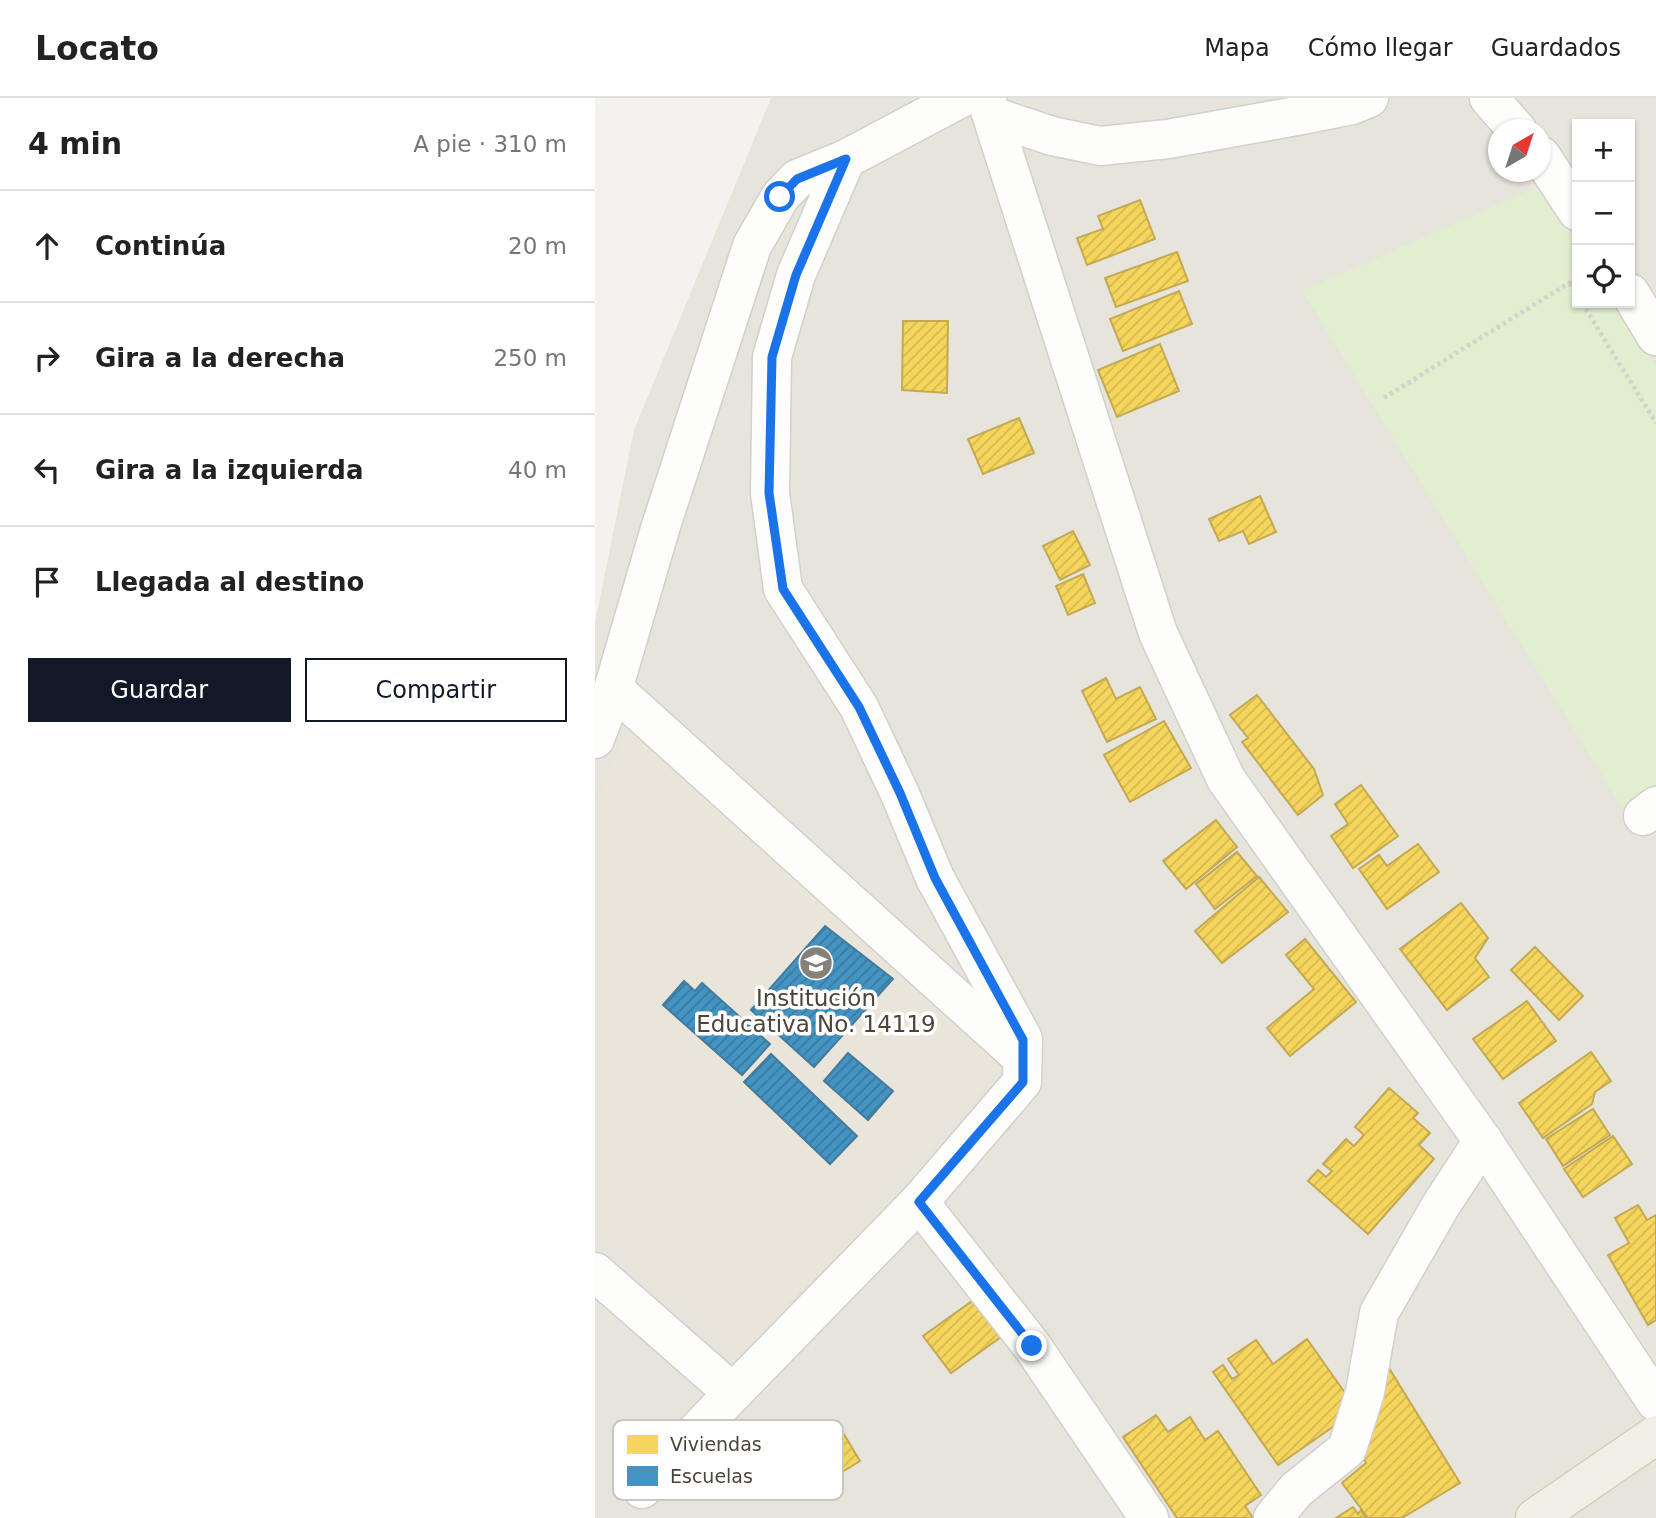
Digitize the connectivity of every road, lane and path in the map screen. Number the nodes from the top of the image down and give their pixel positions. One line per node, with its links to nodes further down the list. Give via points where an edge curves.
1 (1369, 98): 3 (street, via 1168,139 1100,146 1052,136)
2 (1489, 98): 4 (street)
3 (979, 104): 5 (street); 19 (street, via 1158,633 1226,779)
4 (1507, 119)
5 (846, 159): 16 (street, via 797,179 780,197 752,246 660,529); 18 (street, via 796,275 772,357 769,493 783,589 859,707 935,878 1023,1040)
6 (1551, 171): 7 (street)
7 (1572, 203)
8 (1572, 281): 9 (path)
9 (1569, 283): 10 (path); 14 (path)
10 (1572, 288)
11 (1635, 301): 13 (street)
12 (1584, 308): 15 (path)
13 (1656, 336)
14 (1384, 398)
15 (1656, 423)
16 (614, 689): 17 (street); 18 (street)
17 (595, 739)
18 (1023, 1059): 20 (street, via 1023,1082)
19 (1483, 1141): 23 (street); 27 (street, via 1379,1312 1365,1391 1347,1449 1296,1490)
20 (919, 1202): 22 (street); 26 (street, via 1032,1346)
21 (595, 1272): 22 (street)
22 (733, 1393): 24 (street)
23 (1656, 1402)
24 (707, 1420)
25 (1656, 1435): 28 (main road)
26 (1149, 1518)
27 (1273, 1518)
28 (1535, 1518)

